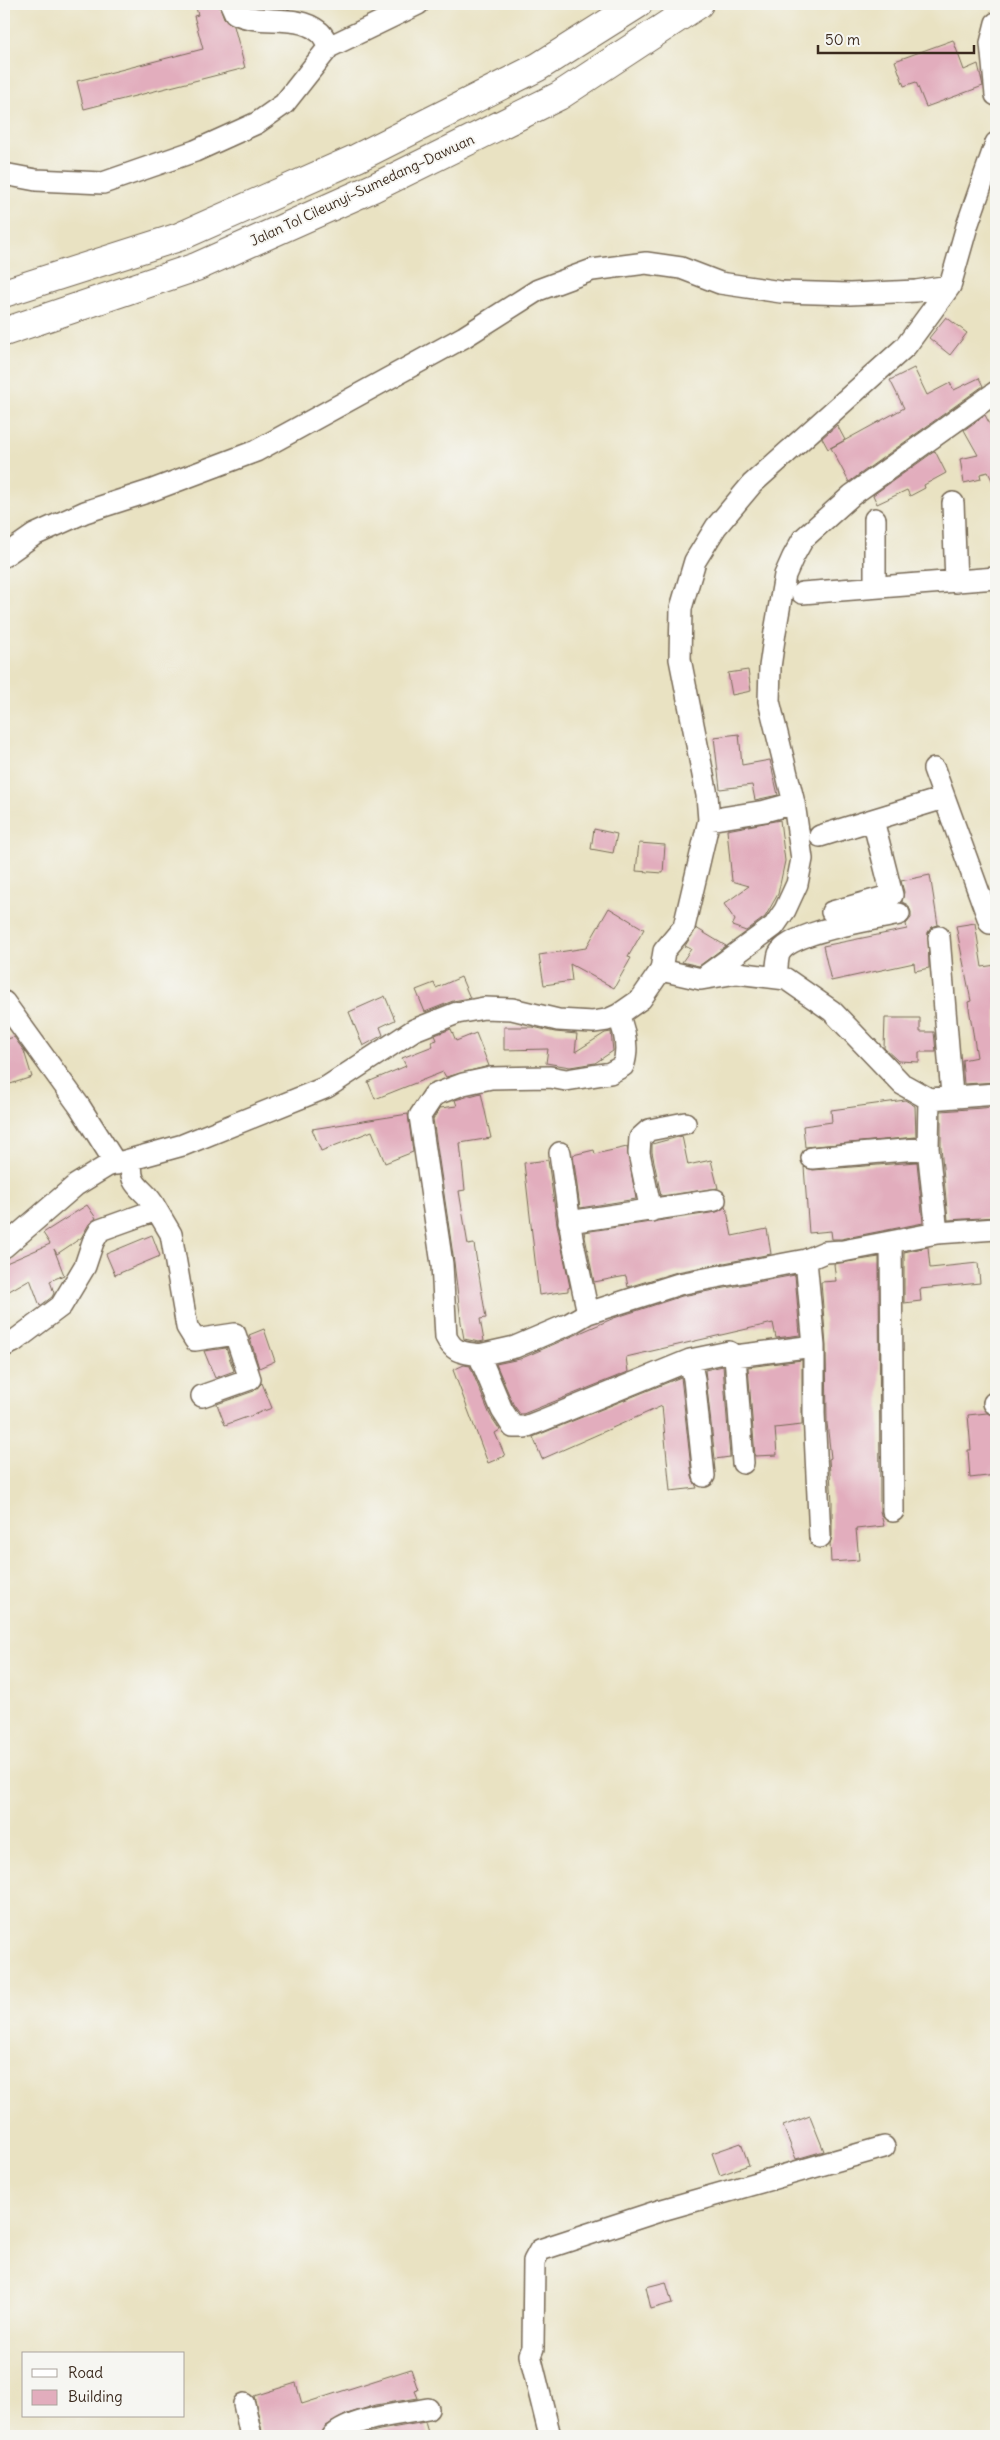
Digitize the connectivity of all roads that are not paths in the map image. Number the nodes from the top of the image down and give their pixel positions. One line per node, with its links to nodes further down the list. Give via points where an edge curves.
1 (231, 4): 6 (street, via 235,13 244,18 304,24 320,32)
2 (638, 4): 11 (highway, via 538,67 357,158 179,237)
3 (699, 4): 12 (highway, Jalan Tol Cileunyi–Sumedang–Dawuan, via 560,96 373,188 196,267)
4 (405, 6): 6 (street)
5 (996, 23): 7 (street, via 991,43)
6 (329, 47): 9 (street, via 284,104 257,124 195,151 103,183 45,181)
7 (996, 95)
8 (996, 143): 10 (street)
9 (4, 174)
10 (950, 286): 16 (street, via 850,294 780,292 720,283 680,268 646,263 592,270 538,290 464,337 256,452 85,512 34,534); 24 (street, via 906,346 752,484 716,527 695,561 681,608 680,659)
11 (4, 293)
12 (4, 332)
13 (996, 392): 23 (street, via 852,495 804,539 793,557 785,575 775,632 769,701)
14 (953, 503): 18 (street)
15 (875, 519): 19 (street)
16 (4, 556)
17 (996, 578): 18 (street)
18 (956, 582): 19 (street)
19 (875, 588): 20 (street)
20 (802, 593)
21 (934, 769): 22 (street)
22 (944, 798): 25 (street); 29 (street, via 990,923)
23 (794, 803): 24 (street, via 765,812); 33 (street, via 802,860 797,884 785,910 774,926)
24 (709, 820): 31 (street, via 684,927 664,951)
25 (873, 820): 26 (street); 27 (street, via 892,895)
26 (820, 836)
27 (832, 912)
28 (899, 914): 32 (street, via 790,941 779,954)
29 (996, 921)
30 (939, 937): 37 (street)
31 (660, 970): 33 (street); 35 (street, via 641,999)
32 (776, 977): 33 (street, via 737,973); 38 (street, via 786,979 832,1011 902,1084)
33 (700, 979)
34 (4, 1002): 43 (street)
35 (618, 1015): 43 (street, via 592,1022 558,1020 512,1009 484,1008 457,1013 414,1030 327,1087 183,1145); 56 (street, via 624,1029 626,1053 623,1066 617,1070 566,1080 550,1077 491,1078 463,1084 434,1095 420,1116 442,1264 446,1337 451,1348)
36 (996, 1094): 37 (street)
37 (952, 1095): 38 (street)
38 (929, 1098): 40 (street)
39 (685, 1122): 46 (street, via 649,1130 640,1138 639,1153)
40 (928, 1148): 42 (street); 49 (street)
41 (560, 1153): 47 (street)
42 (812, 1158)
43 (124, 1162): 45 (street, via 136,1186); 51 (street, via 107,1166 76,1185)
44 (715, 1200): 46 (street)
45 (155, 1207): 54 (street, via 148,1215 100,1230 85,1266 61,1306); 59 (street, via 171,1234 187,1327 196,1340 235,1334 250,1378)
46 (651, 1211): 47 (street)
47 (569, 1222): 53 (street)
48 (996, 1229): 49 (street)
49 (937, 1233): 50 (street)
50 (891, 1242): 52 (street, via 825,1252); 62 (street)
51 (4, 1246)
52 (806, 1260): 53 (street, via 679,1284); 55 (street)
53 (588, 1313): 56 (street, via 515,1348)
54 (4, 1346)
55 (814, 1346): 57 (street); 63 (street)
56 (479, 1355): 58 (street, via 513,1428 525,1427)
57 (735, 1356): 58 (street, via 729,1352); 60 (street)
58 (690, 1360): 61 (street)
59 (202, 1396)
60 (744, 1463)
61 (704, 1476)
62 (892, 1511)
63 (820, 1537)
64 (884, 2147): 69 (street, via 662,2210 540,2250 534,2261 533,2348 530,2355)
65 (244, 2404): 67 (street)
66 (428, 2409): 68 (street, via 353,2425)
67 (251, 2436)
68 (333, 2436)
69 (550, 2436)

